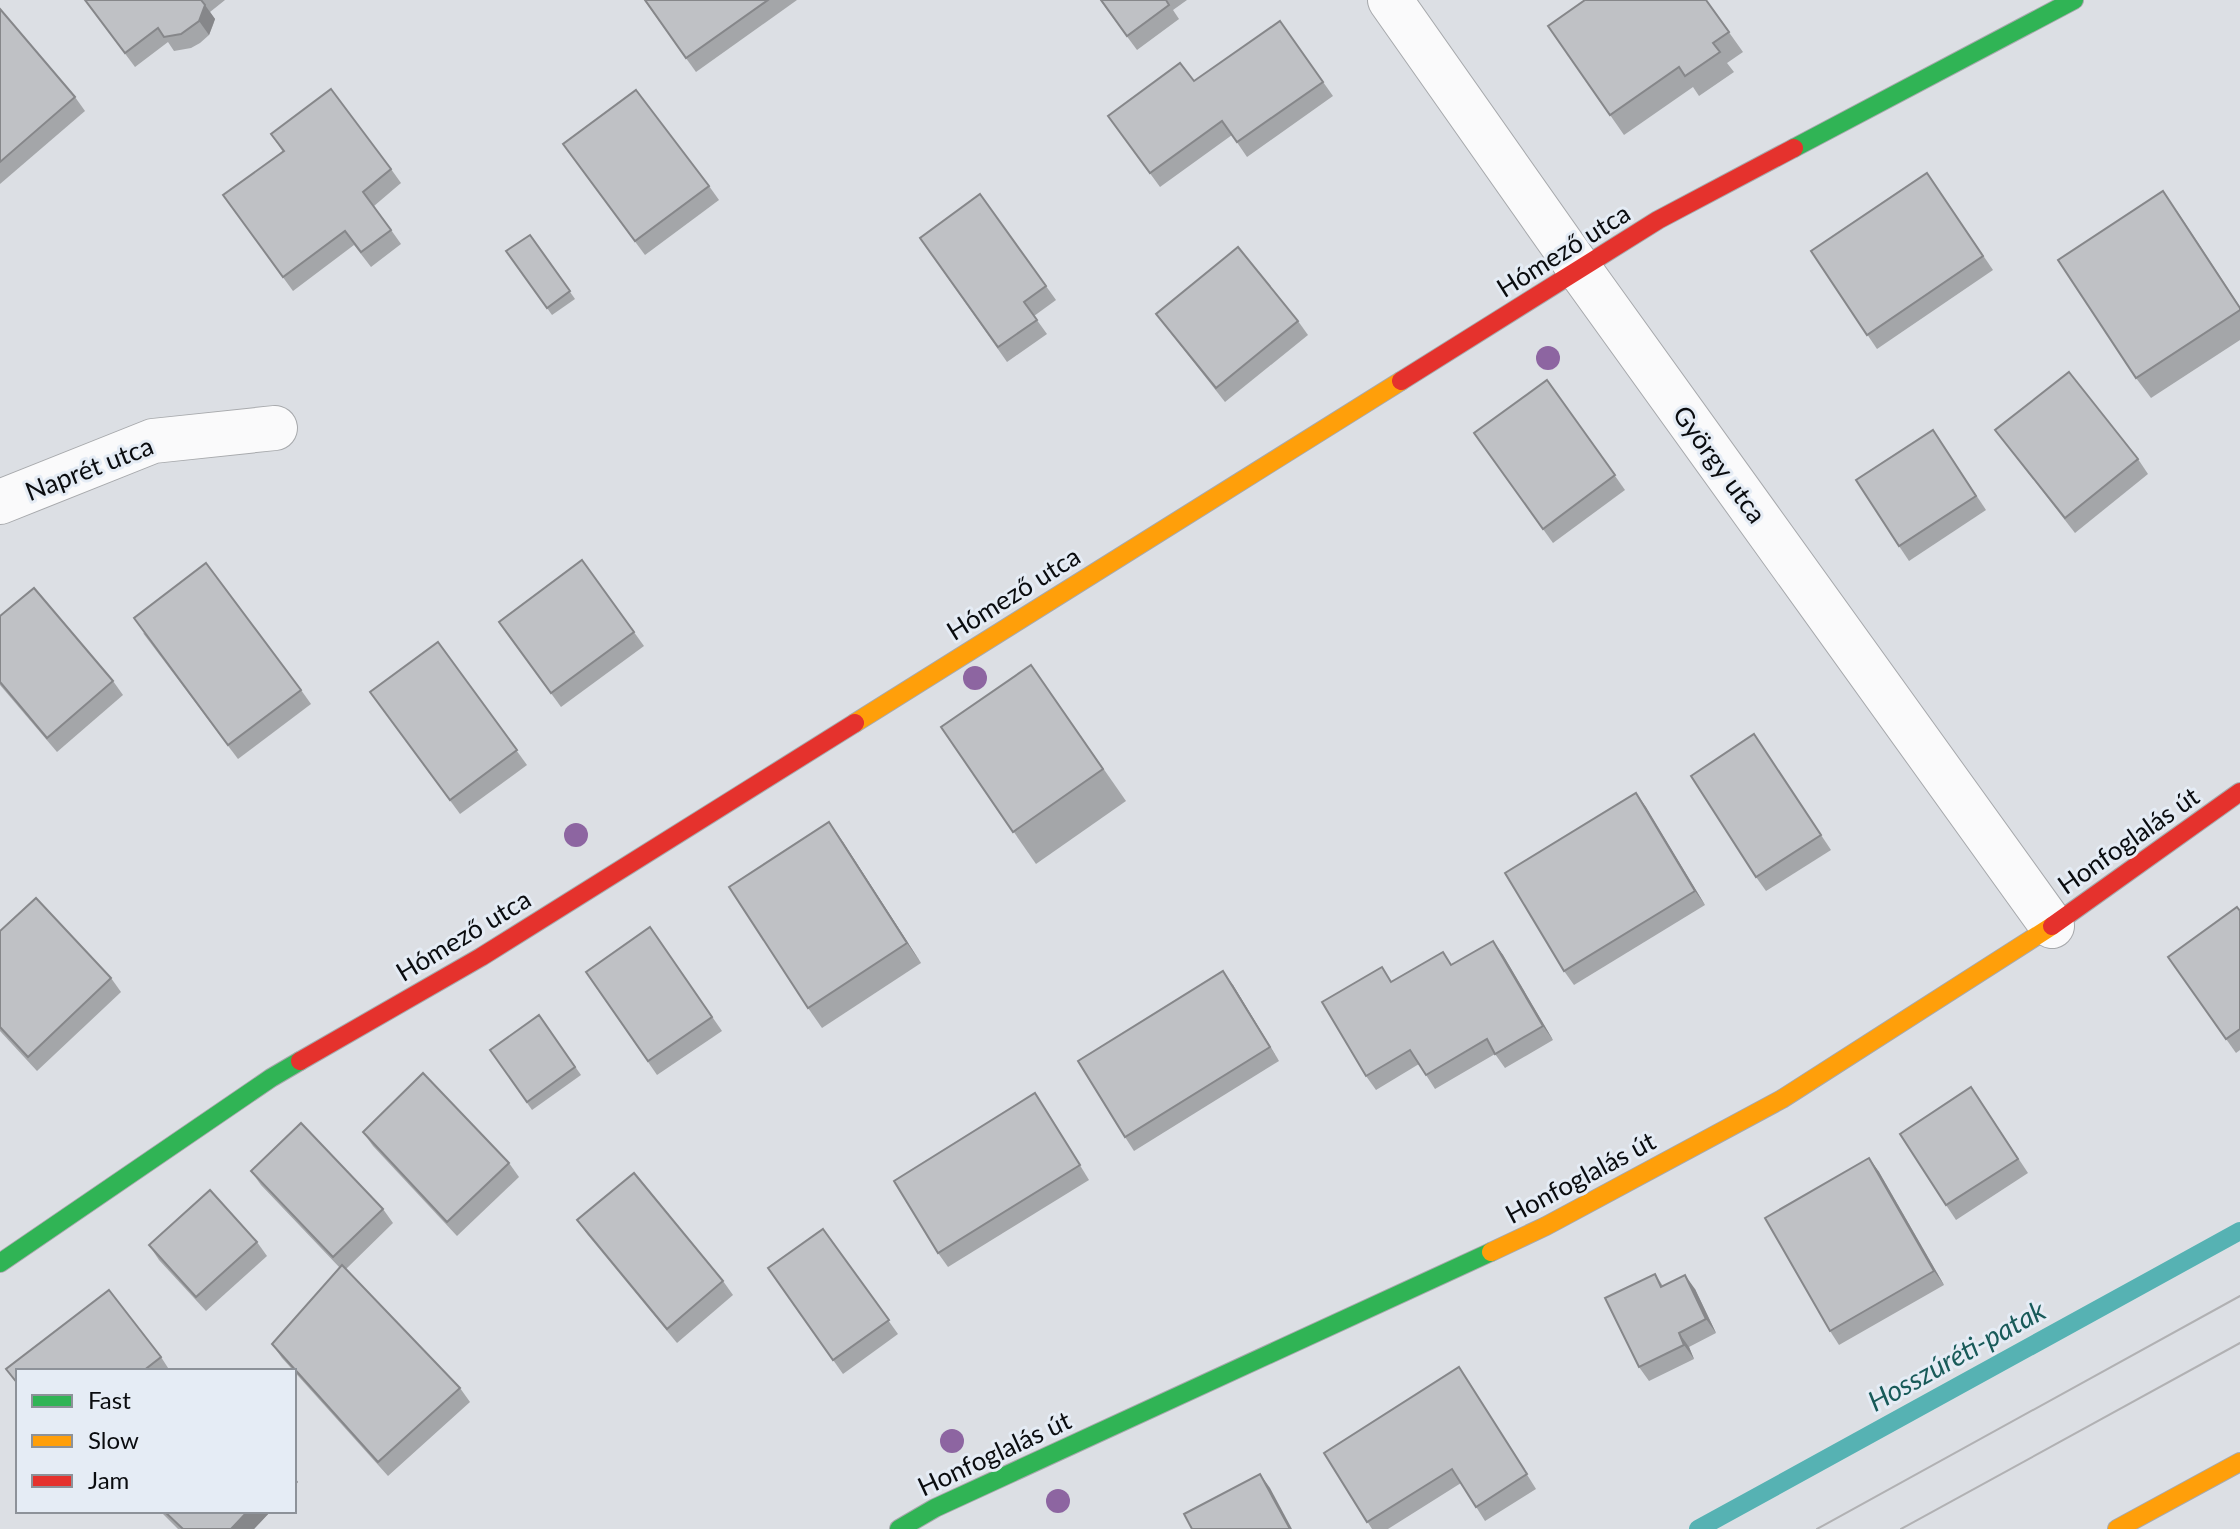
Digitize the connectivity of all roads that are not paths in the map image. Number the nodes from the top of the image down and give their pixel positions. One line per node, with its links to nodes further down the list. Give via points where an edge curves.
1 (1390, 0): 3 (street, György utca)
2 (2074, 0): 3 (street, Hómező utca, via 1658,220)
3 (1580, 270): 7 (street, György utca); 8 (street, Hómező utca, via 481,957 271,1078)
4 (275, 428): 5 (street, Naprét utca, via 153,441)
5 (0, 502)
6 (2240, 792): 7 (street, Honfoglalás út)
7 (2052, 926): 10 (street, Honfoglalás út, via 1782,1099 1546,1226)
8 (0, 1263)
9 (2240, 1462): 11 (street)
10 (899, 1529)
11 (2117, 1529)

